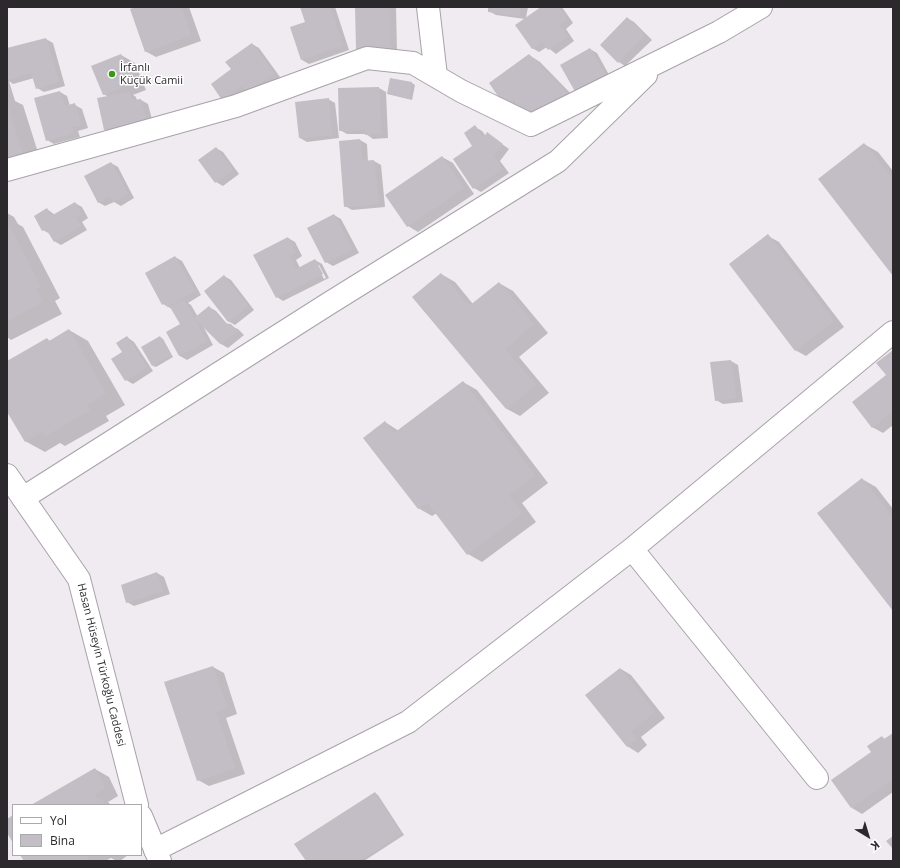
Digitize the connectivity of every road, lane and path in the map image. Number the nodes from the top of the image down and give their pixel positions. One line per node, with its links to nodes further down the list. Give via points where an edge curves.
1 (428, 7): 4 (street)
2 (761, 7): 3 (street, via 719,32)
3 (659, 62): 4 (street, via 531,125); 8 (street, via 558,161)
4 (436, 76): 5 (street, via 413,62 367,58 236,106)
5 (7, 170)
6 (893, 332): 9 (street)
7 (7, 475): 8 (street, Hasan Hüseyin Türkoğlu Caddesi)
8 (23, 498): 11 (street, Hasan Hüseyin Türkoğlu Caddesi, via 79,579)
9 (632, 549): 10 (street); 13 (street, via 408,722)
10 (817, 778)
11 (137, 804)
12 (142, 818): 13 (street)
13 (157, 856)

